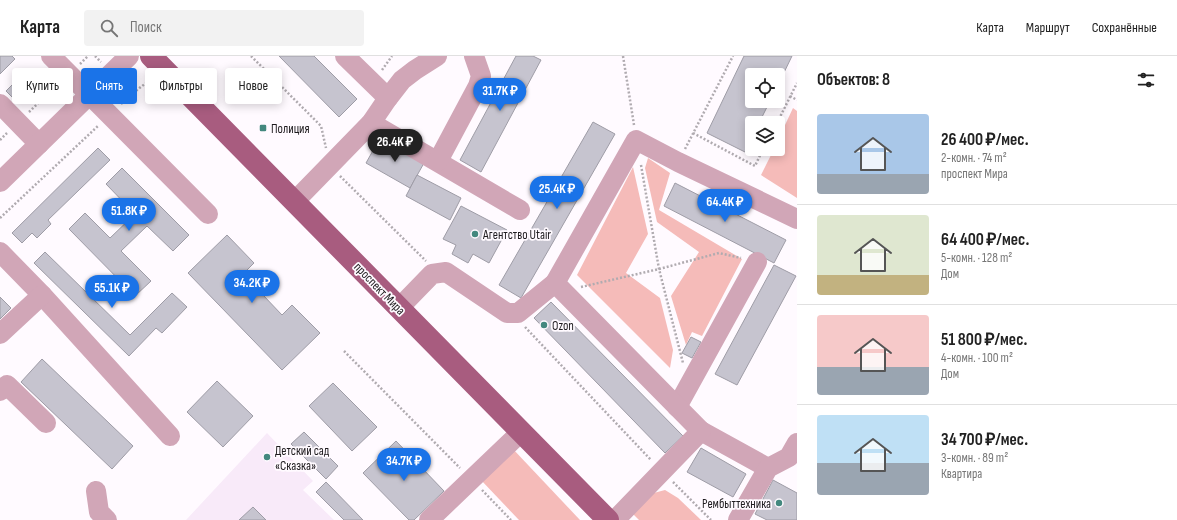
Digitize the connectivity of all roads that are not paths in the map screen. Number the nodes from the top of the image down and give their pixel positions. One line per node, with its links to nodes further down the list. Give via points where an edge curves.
1 (51, 56): 8 (street)
2 (129, 56): 7 (street)
3 (151, 56): 17 (main road, проспект Мира)
4 (345, 56): 9 (street)
5 (437, 56): 9 (street, via 402,80)
6 (474, 56): 15 (street, via 481,76 478,86)
7 (117, 68)
8 (81, 87)
9 (388, 98): 13 (street)
10 (81, 103): 14 (street)
11 (0, 104): 14 (street)
12 (98, 104): 19 (street)
13 (371, 122): 15 (street); 17 (street)
14 (39, 144): 16 (street)
15 (438, 162): 18 (street)
16 (0, 182)
17 (295, 201): 25 (main road, проспект Мира)
18 (520, 210)
19 (208, 214)
20 (797, 219): 23 (street, via 636,140)
21 (0, 252): 24 (street)
22 (757, 262): 28 (street)
23 (558, 287): 25 (street, via 518,313 507,313 446,272 432,274); 28 (street)
24 (42, 295): 26 (street); 32 (street)
25 (399, 308): 31 (main road, проспект Мира)
26 (0, 334)
27 (0, 391): 29 (street, via 7,384)
28 (677, 407): 30 (street)
29 (46, 423)
30 (701, 431): 34 (street); 39 (street)
31 (521, 432): 37 (street); 38 (main road, проспект Мира)
32 (170, 436)
33 (797, 443): 34 (street, via 789,457)
34 (768, 468): 40 (street)
35 (96, 491): 36 (street)
36 (99, 518)
37 (429, 520)
38 (608, 520)
39 (615, 520)
40 (738, 520)

